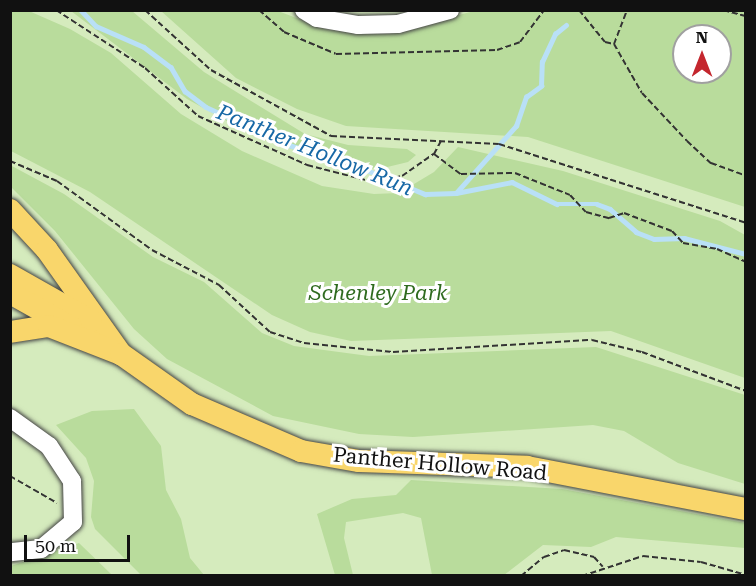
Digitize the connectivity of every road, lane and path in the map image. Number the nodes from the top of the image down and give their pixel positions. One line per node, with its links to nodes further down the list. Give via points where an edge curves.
1 (56, 10): 15 (path, via 145,68 178,102 218,126 307,165 377,183 402,176)
2 (145, 10): 14 (path, via 211,70 301,124 331,136)
3 (259, 10): 6 (path, via 284,33 336,54 497,50 520,42)
4 (304, 10): 5 (street, via 317,18 358,25 398,24)
5 (450, 10)
6 (544, 10)
7 (579, 10): 13 (path, via 605,42)
8 (627, 10): 13 (path)
9 (663, 10): 10 (path)
10 (668, 10)
11 (723, 10): 12 (path)
12 (746, 16)
13 (614, 44): 17 (path, via 642,93 687,141 711,163)
14 (441, 141): 15 (path); 19 (path, via 472,140 512,148)
15 (434, 154): 20 (path, via 461,174 472,177 514,173 570,195 581,208 609,218 624,213 672,231 683,243 717,249)
16 (10, 161): 25 (path, via 57,181 152,250 219,285 270,332 304,343 393,352 592,340 642,352)
17 (746, 176)
18 (10, 210): 24 (main road, via 47,250)
19 (746, 223)
20 (746, 262)
21 (10, 275): 24 (main road, via 76,309)
22 (10, 293): 24 (main road)
23 (10, 332): 24 (main road, via 48,326)
24 (100, 338): 28 (main road, Panther Hollow Road, via 192,404 301,451 359,461 526,468)
25 (746, 391)
26 (10, 418): 29 (street, via 49,446 72,481)
27 (10, 476): 29 (path, via 61,506)
28 (746, 509)
29 (73, 522): 30 (street, via 41,549)
30 (10, 552)
31 (603, 567): 32 (path, via 660,556); 33 (path, via 594,557 564,550 544,557); 34 (path)
32 (746, 575)
33 (521, 576)
34 (582, 576)

